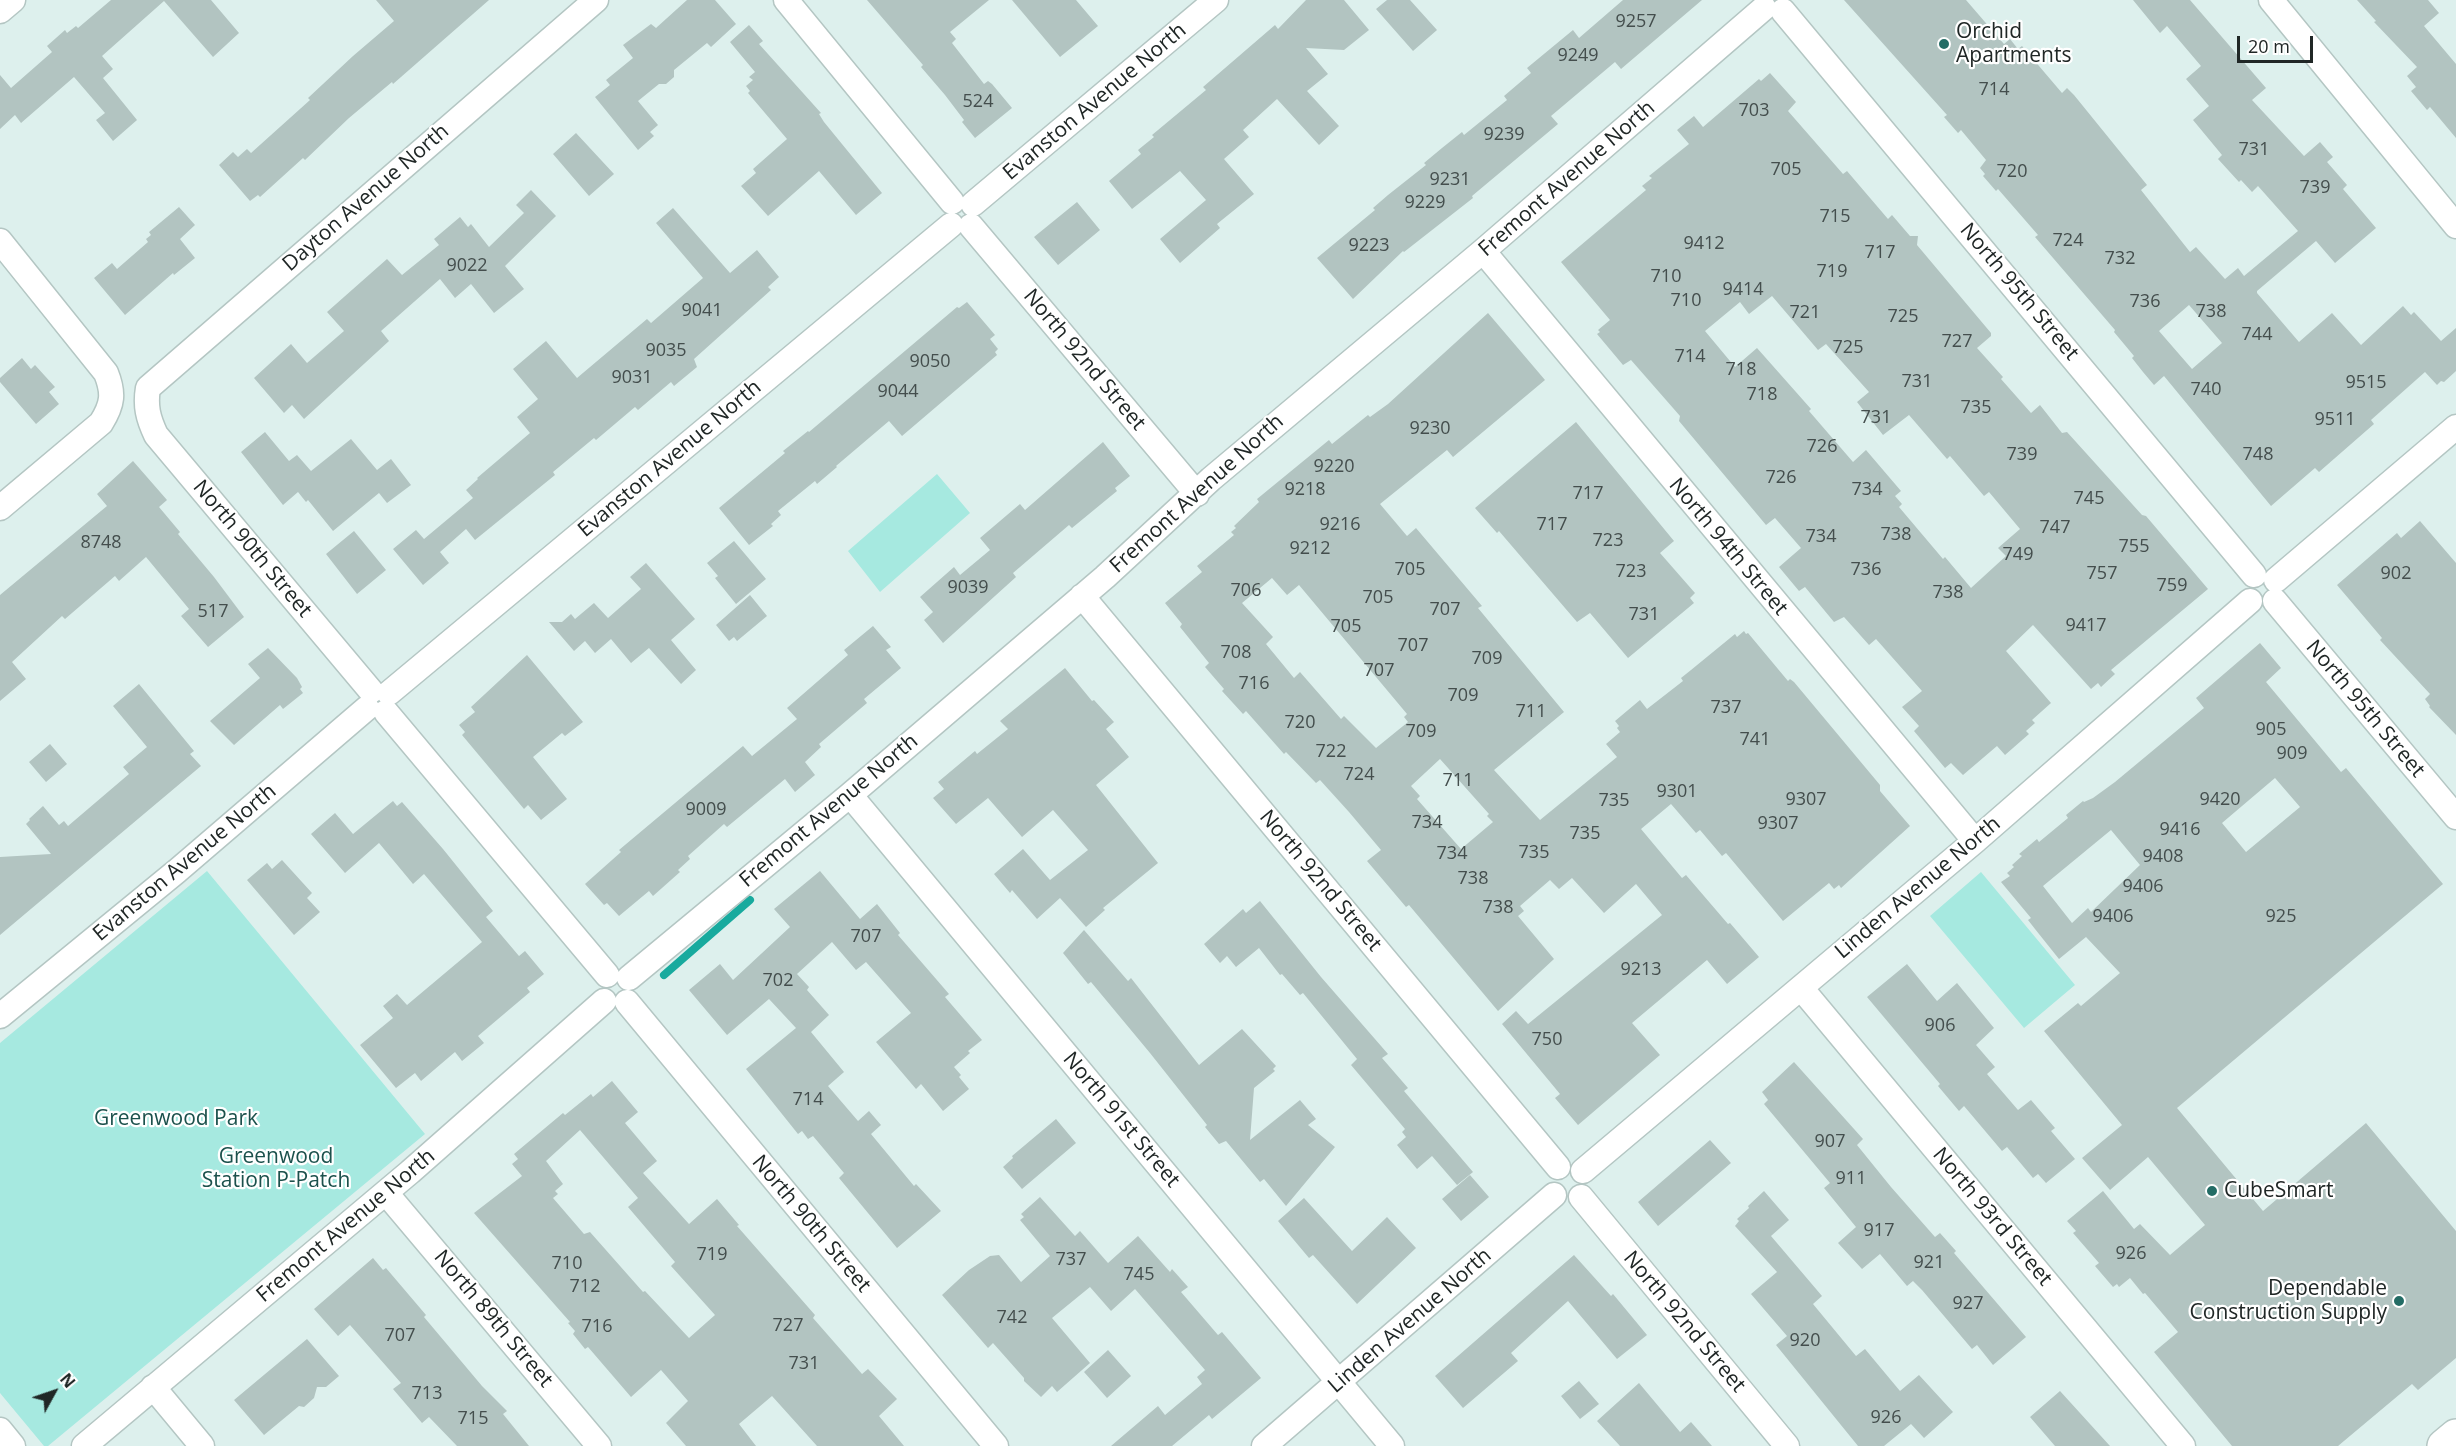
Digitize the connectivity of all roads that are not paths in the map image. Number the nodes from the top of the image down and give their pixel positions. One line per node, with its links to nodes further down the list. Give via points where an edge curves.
1 (13, 0): 7 (street)
2 (596, 0): 12 (street, Dayton Avenue North, via 161,375 147,388)
3 (786, 0): 8 (street, North 92nd Street)
4 (1216, 0): 8 (street, Evanston Avenue North)
5 (2271, 0): 9 (street)
6 (1774, 5): 11 (street, Fremont Avenue North); 16 (street, North 95th Street)
7 (0, 11)
8 (962, 214): 14 (street, North 92nd Street); 18 (street, Evanston Avenue North)
9 (2456, 226)
10 (0, 241): 15 (street, via 106,373 113,395 101,423)
11 (1483, 251): 14 (street, Fremont Avenue North); 21 (street, North 94th Street)
12 (146, 401): 18 (street, North 90th Street, via 156,435)
13 (2456, 427): 16 (street)
14 (1197, 494): 17 (street, Fremont Avenue North)
15 (0, 508)
16 (2268, 585): 20 (street, North 95th Street); 21 (street, Linden Avenue North, via 2247,584 2250,601)
17 (1082, 596): 19 (street, Fremont Avenue North); 26 (street, North 92nd Street)
18 (378, 701): 22 (street, North 90th Street); 25 (street, Evanston Avenue North)
19 (850, 795): 22 (street, Fremont Avenue North); 31 (street, North 91st Street)
20 (2456, 817)
21 (1974, 841): 23 (street, Linden Avenue North)
22 (618, 977): 24 (street, via 633,991)
23 (1801, 988): 27 (street, Linden Avenue North); 43 (street, North 93rd Street)
24 (616, 1002): 28 (street, Fremont Avenue North); 39 (street, North 90th Street)
25 (0, 1016)
26 (1558, 1167): 27 (street, via 1575,1165); 29 (street, via 1550,1182)
27 (1583, 1171): 30 (street, via 1587,1186)
28 (386, 1193): 32 (street, Fremont Avenue North); 38 (street, North 89th Street)
29 (1554, 1195): 30 (street, via 1568,1201); 31 (street, Linden Avenue North)
30 (1581, 1197): 42 (street, North 92nd Street)
31 (1339, 1383): 40 (street, Linden Avenue North); 41 (street, North 91st Street)
32 (153, 1387): 36 (street, Fremont Avenue North); 37 (street)
33 (0, 1430): 35 (street)
34 (2456, 1436): 44 (highway)
35 (13, 1446)
36 (84, 1446)
37 (202, 1446)
38 (599, 1446)
39 (996, 1446)
40 (1264, 1446)
41 (1392, 1446)
42 (1787, 1446)
43 (2182, 1446)
44 (2444, 1446)

